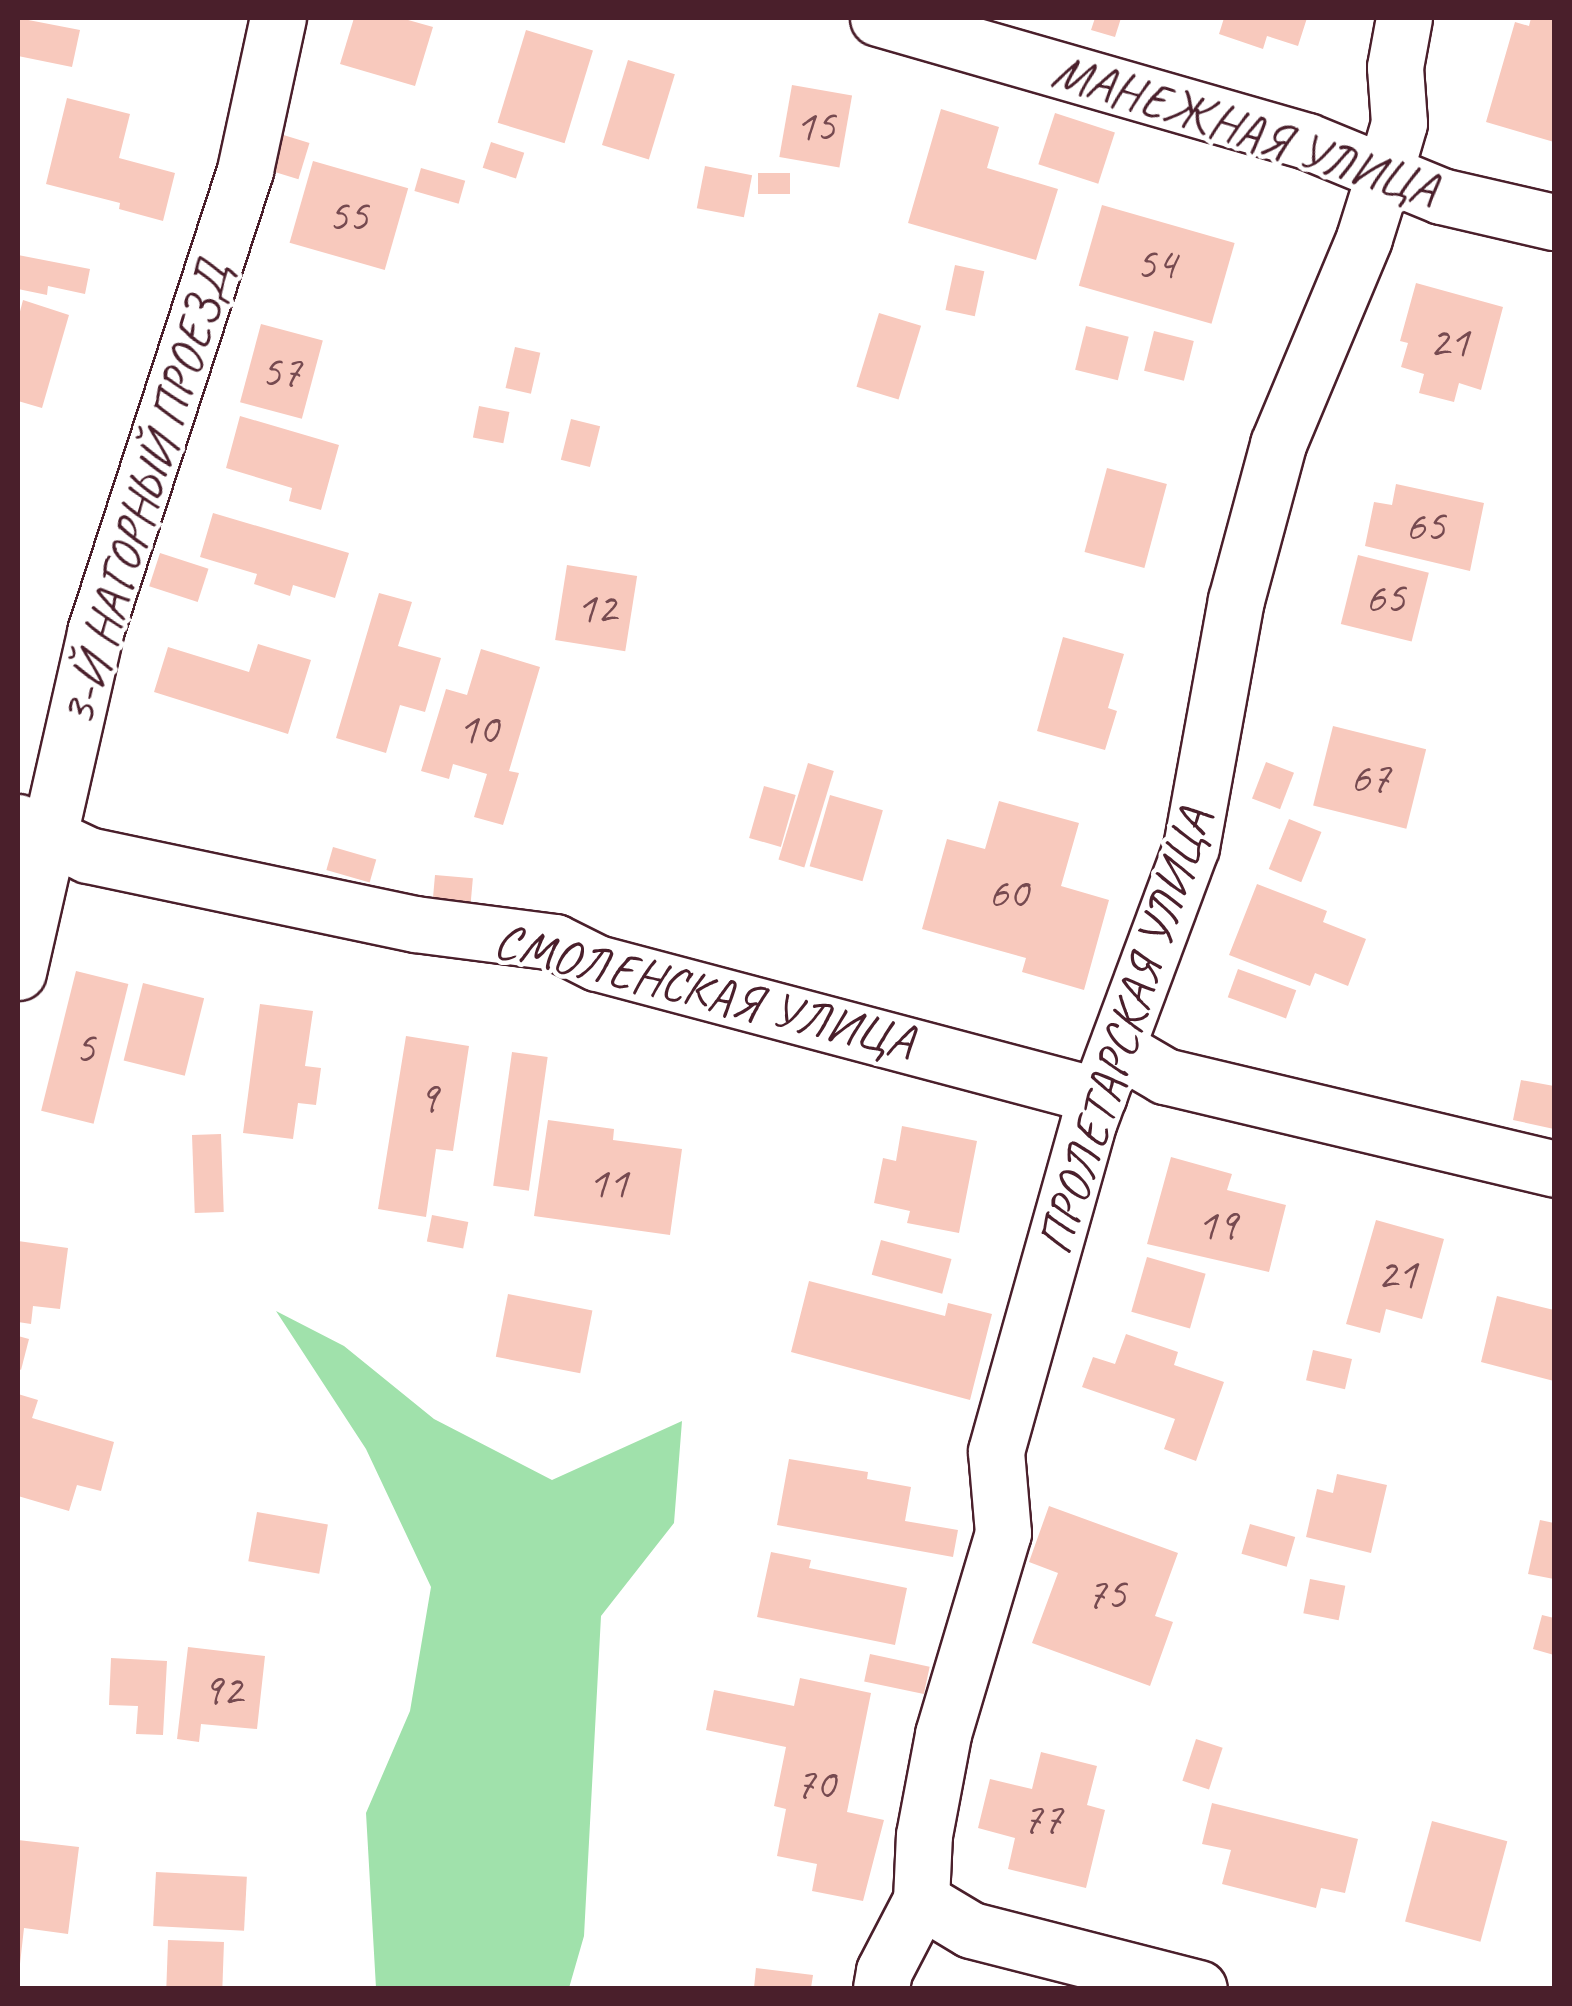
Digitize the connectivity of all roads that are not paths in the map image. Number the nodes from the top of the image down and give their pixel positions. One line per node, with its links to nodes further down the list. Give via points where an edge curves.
1 (278, 18): 6 (street, 3-Й НАГОРНЫЙ ПРОЕЗД, via 245,170)
2 (878, 18): 4 (street, МАНЕЖНАЯ УЛИЦА, via 1307,141)
3 (1404, 18): 4 (street, ПРОЛЕТАРСКАЯ УЛИЦА, via 1395,67 1399,123)
4 (1385, 172): 5 (street, МАНЕЖНАЯ УЛИЦА, via 1441,196); 8 (street, ПРОЛЕТАРСКАЯ УЛИЦА, via 1278,444 1236,600 1191,848)
5 (1554, 222)
6 (32, 831): 7 (street, 3-Й НАГОРНЫЙ ПРОЕЗД, via 38,898); 8 (street, СМОЛЕНСКАЯ УЛИЦА, via 88,855 415,924 555,942 596,964)
7 (18, 972)
8 (1108, 1072): 9 (street, СМОЛЕНСКАЯ УЛИЦА, via 1165,1076); 10 (street, ПРОЛЕТАРСКАЯ УЛИЦА, via 996,1451 1004,1533 942,1734)
9 (1554, 1168)
10 (920, 1900): 11 (street, ПРОЛЕТАРСКАЯ УЛИЦА); 12 (street, via 971,1930)
11 (882, 1988)
12 (1199, 1988)

